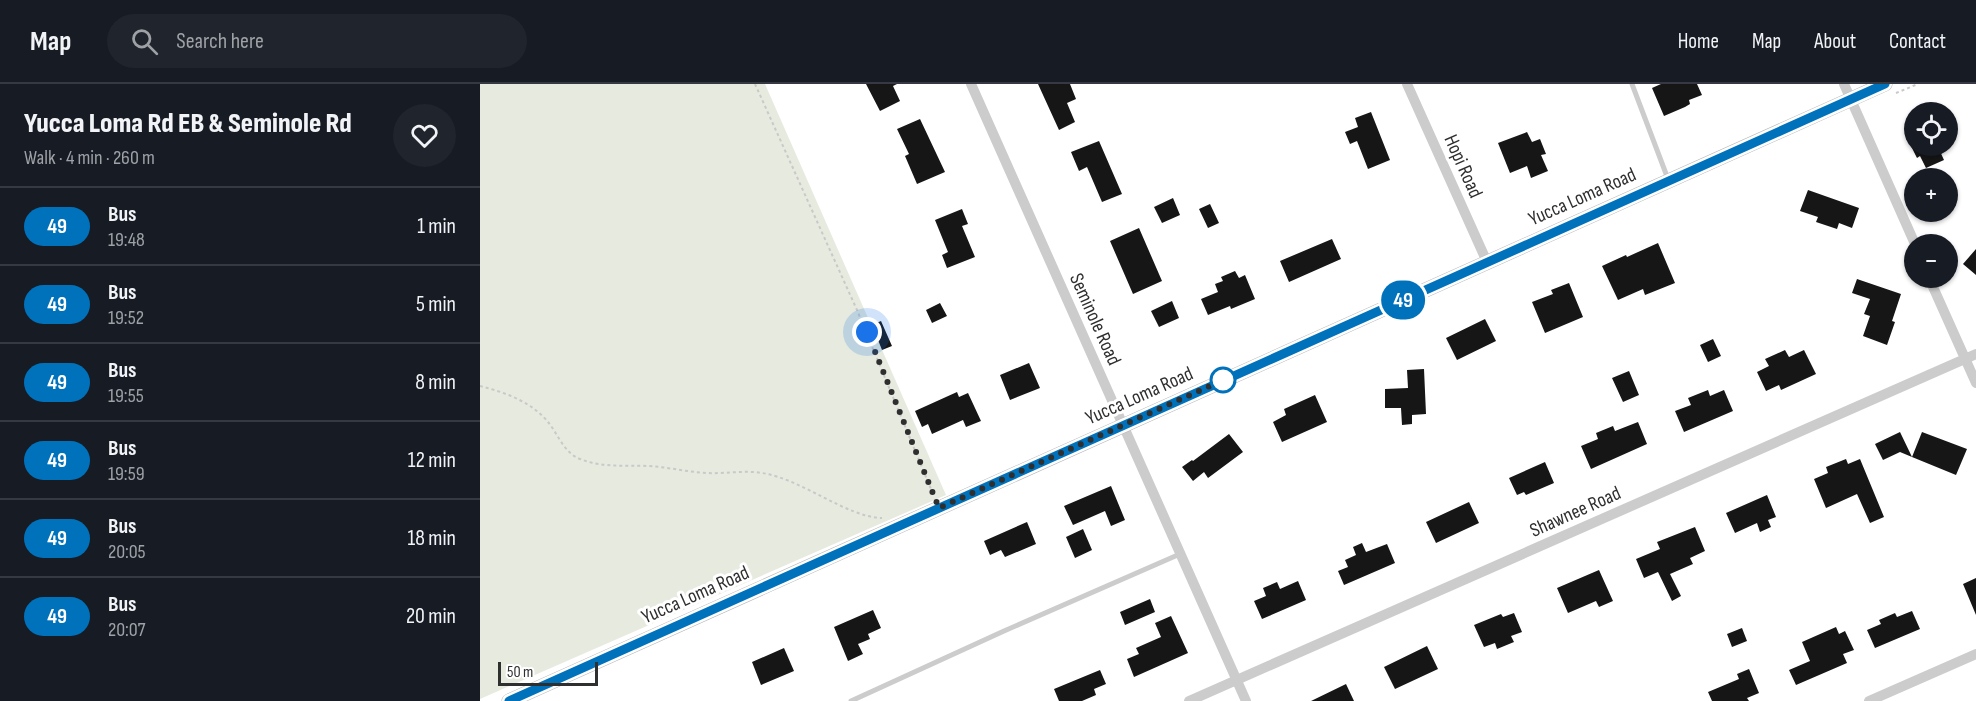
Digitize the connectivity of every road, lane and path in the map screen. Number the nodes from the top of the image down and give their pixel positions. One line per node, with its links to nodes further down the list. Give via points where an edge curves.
1 (755, 84): 17 (path, via 857,310)
2 (971, 84): 16 (street, Seminole Road)
3 (1407, 84): 10 (street, Hopi Road)
4 (1632, 84): 8 (lane)
5 (1844, 84): 7 (street)
6 (1885, 84): 7 (main road, Yucca Loma Road)
7 (1851, 99): 8 (main road, Yucca Loma Road); 9 (street)
8 (1669, 181): 10 (main road, Yucca Loma Road)
9 (1911, 234)
10 (1487, 262): 16 (main road, Yucca Loma Road)
11 (1934, 288): 13 (street)
12 (1976, 354): 13 (street, Shawnee Road)
13 (1965, 358): 14 (street); 21 (street, Shawnee Road)
14 (1976, 383)
15 (480, 386): 18 (path, via 537,411 577,458 599,465 648,466 683,472 763,473 861,514)
16 (1123, 425): 17 (main road, Yucca Loma Road); 19 (street, Seminole Road)
17 (939, 508): 22 (main road, Yucca Loma Road)
18 (887, 518)
19 (1180, 554): 21 (street, Seminole Road); 23 (lane)
20 (1976, 654): 26 (street)
21 (1236, 680): 24 (street, Shawnee Road); 25 (street, Seminole Road)
22 (509, 701)
23 (851, 701)
24 (1189, 701)
25 (1246, 701)
26 (1869, 701)

